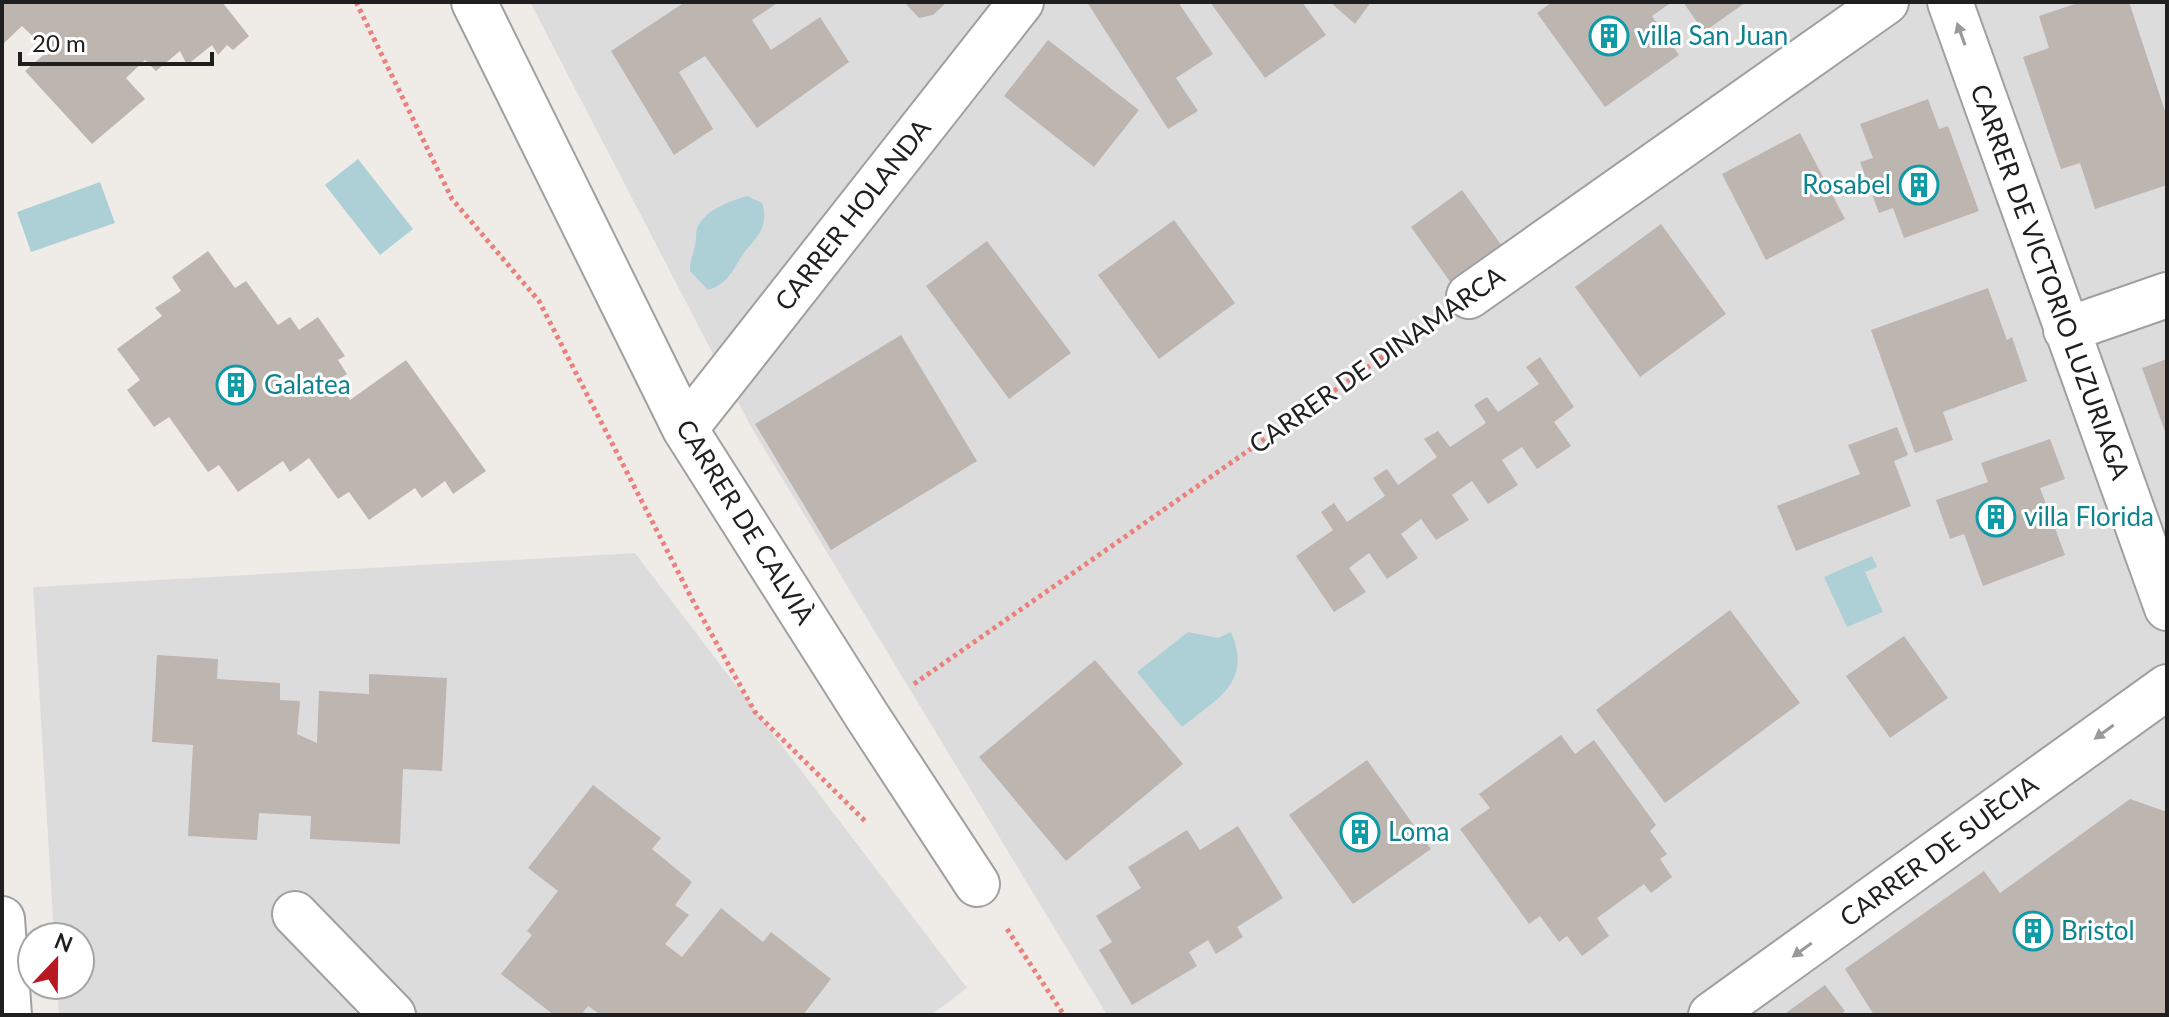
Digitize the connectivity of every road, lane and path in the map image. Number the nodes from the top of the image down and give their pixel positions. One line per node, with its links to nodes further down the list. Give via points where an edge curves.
1 (356, 2): 13 (path, via 452,199 539,301 755,712)
2 (474, 2): 9 (street, CARRER DE CALVIÀ)
3 (1021, 2): 9 (street, CARRER HOLANDA)
4 (1886, 2): 7 (street, CARRER DE DINAMARCA)
5 (1950, 2): 8 (street, CARRER DE VICTORIO LUZURIAGA, one-way to 5)
6 (2167, 295): 8 (street)
7 (1469, 296): 12 (path, CARRER DE DINAMARCA)
8 (2066, 330): 10 (street, CARRER DE VICTORIO LUZURIAGA)
9 (685, 429): 12 (street, CARRER DE CALVIÀ)
10 (2167, 608)
11 (2167, 687): 20 (street, CARRER DE SUÈCIA, one-way to 20)
12 (867, 716): 14 (street, CARRER DE CALVIÀ)
13 (869, 825)
14 (977, 884): 19 (path)
15 (295, 914): 18 (street)
16 (2, 919): 17 (street)
17 (9, 1015)
18 (393, 1015)
19 (1064, 1015)
20 (1711, 1015)

